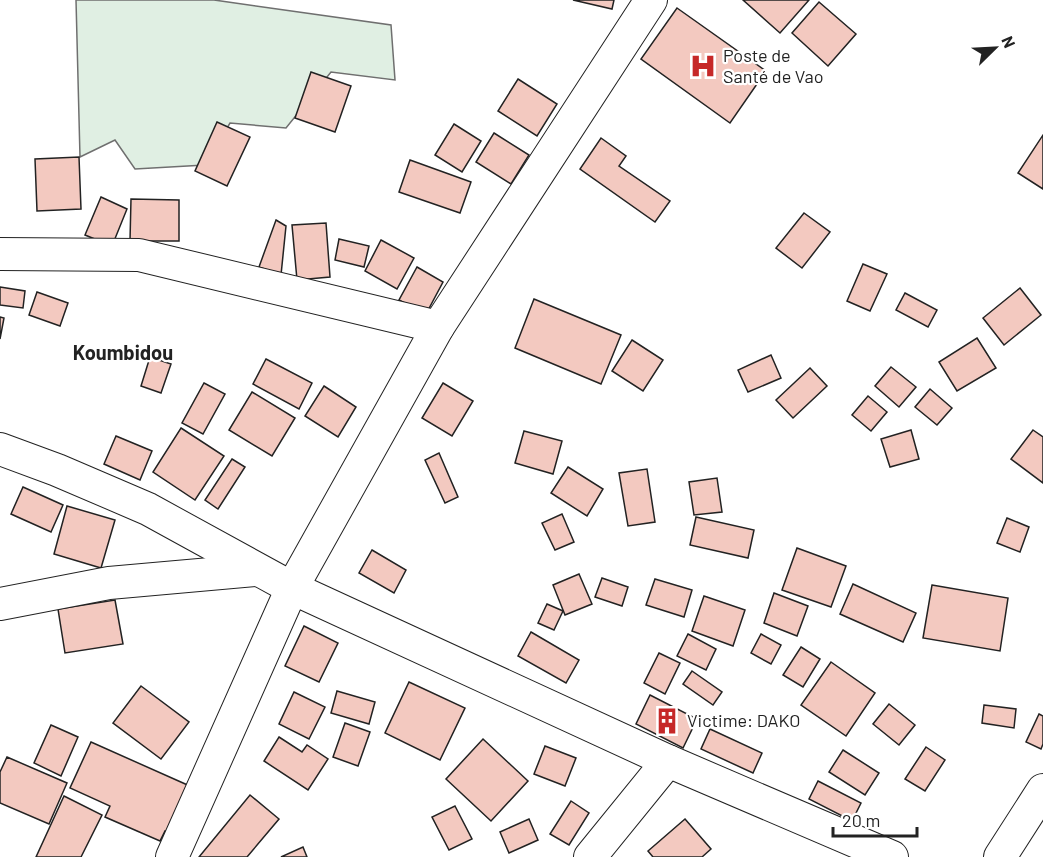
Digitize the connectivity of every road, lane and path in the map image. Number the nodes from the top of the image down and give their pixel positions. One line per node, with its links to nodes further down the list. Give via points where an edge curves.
1 (651, 0): 3 (street)
2 (0, 254): 3 (street, via 139,255)
3 (438, 327): 6 (street)
4 (0, 449): 5 (street, via 148,509)
5 (256, 570): 6 (street); 7 (street, via 109,583)
6 (292, 588): 8 (street); 10 (street)
7 (0, 604)
8 (668, 761): 11 (street); 12 (street)
9 (1043, 790): 13 (street)
10 (172, 857)
11 (590, 857)
12 (892, 857)
13 (1000, 857)

